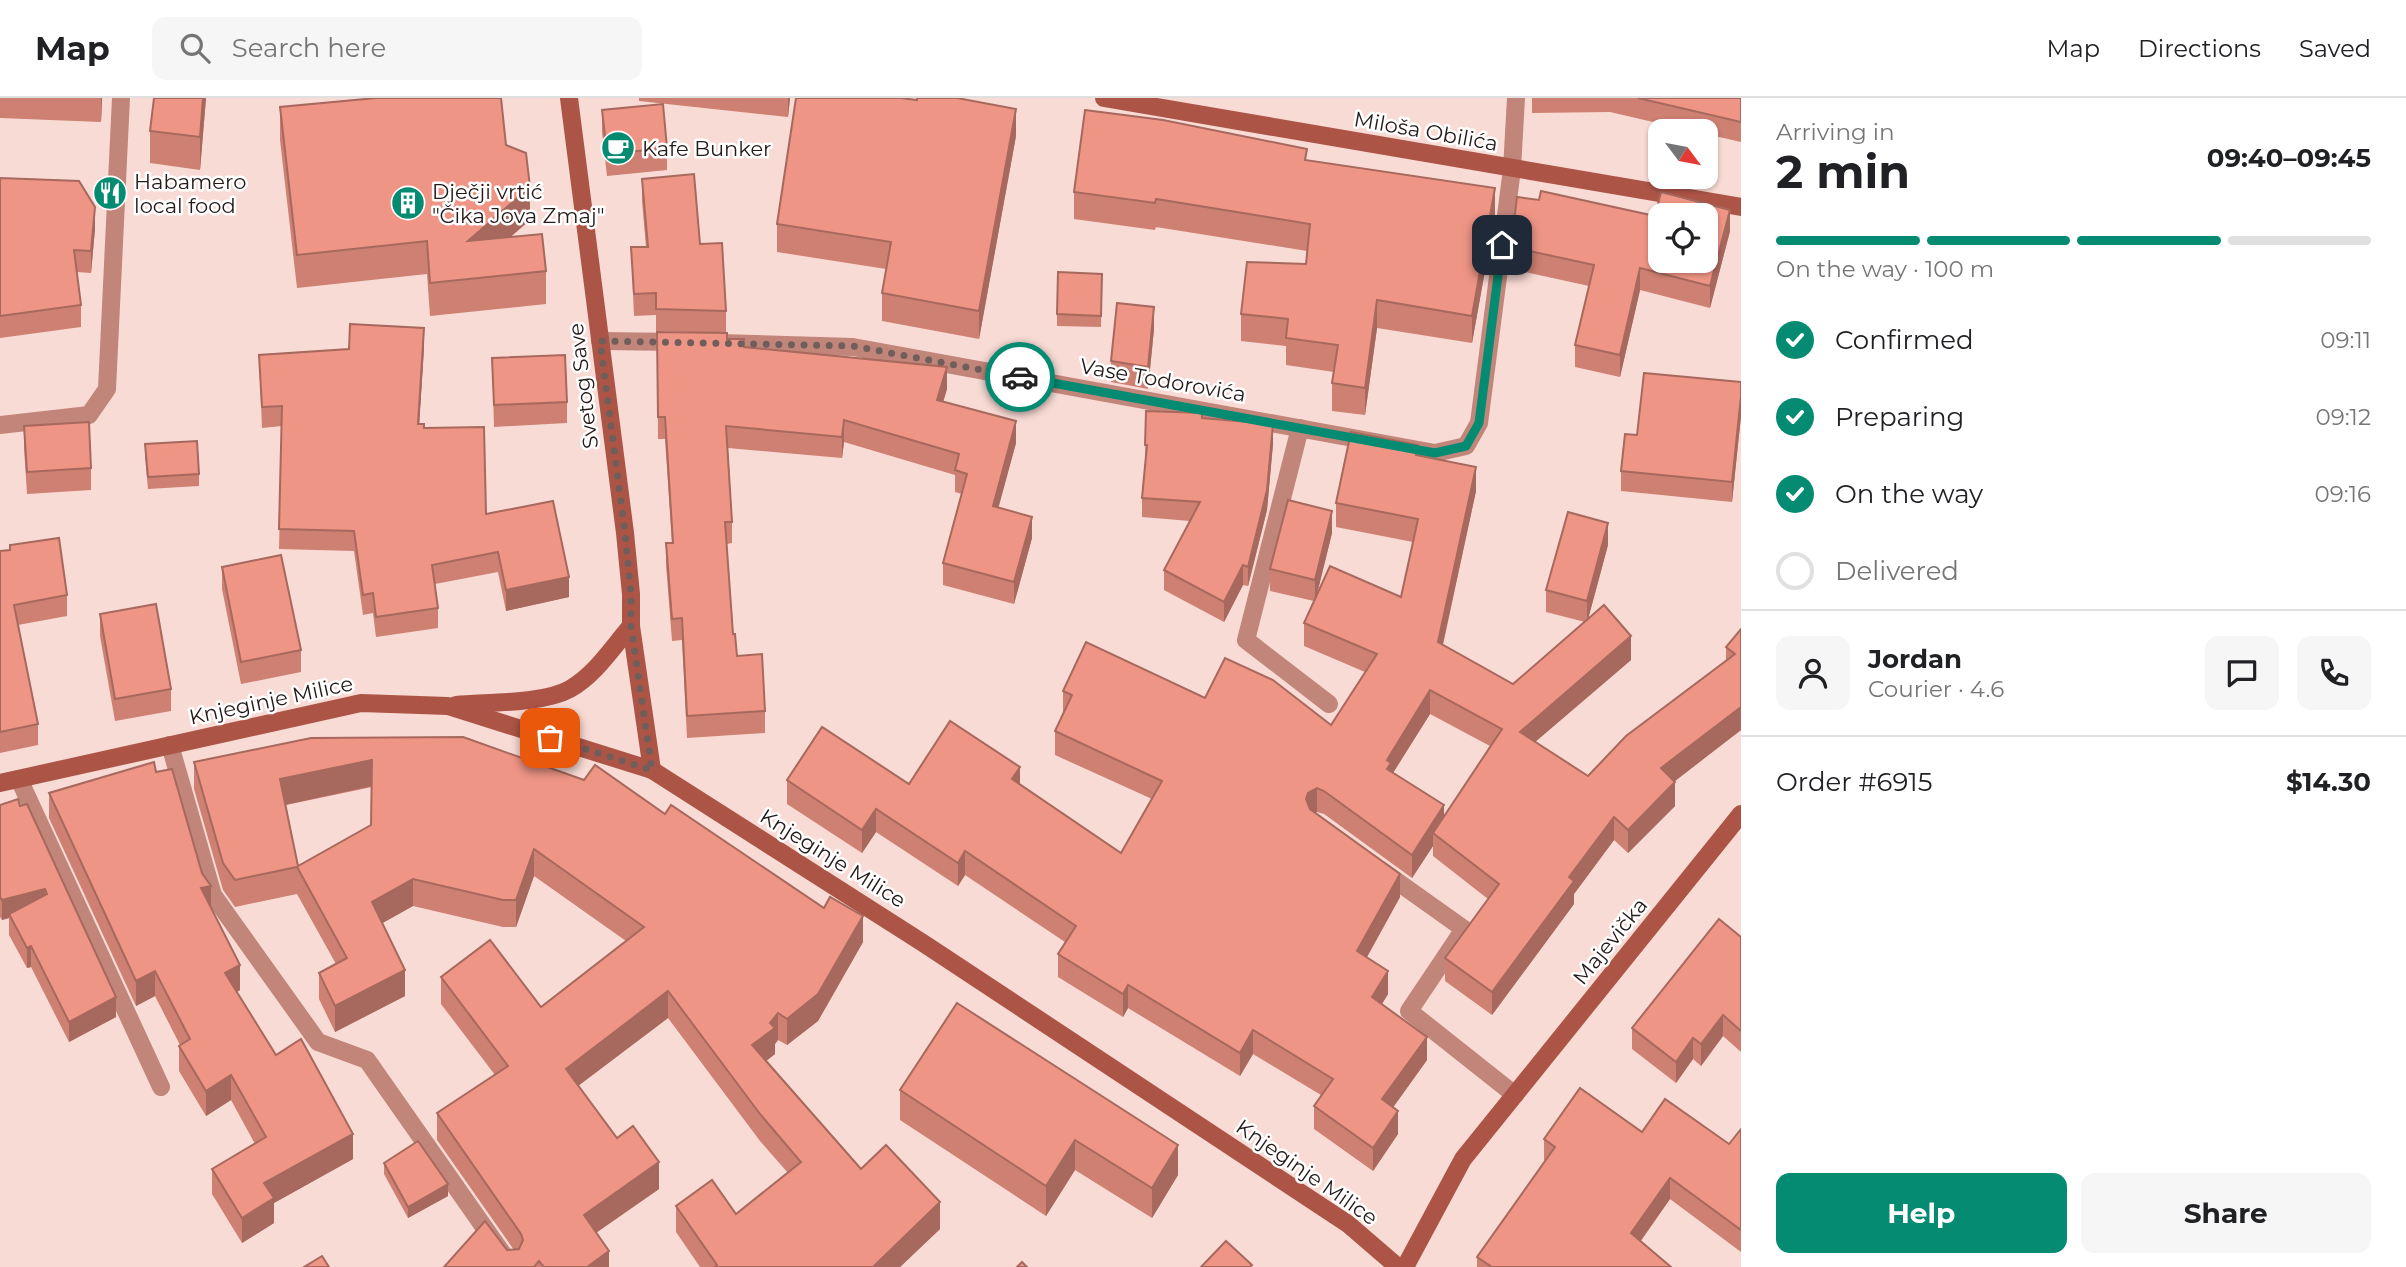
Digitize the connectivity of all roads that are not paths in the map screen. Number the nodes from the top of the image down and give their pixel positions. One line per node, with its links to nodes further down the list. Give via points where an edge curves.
1 (121, 98): 8 (street, via 107,389 89,415)
2 (569, 98): 7 (street, Svetog Save)
3 (1104, 98): 5 (street, Miloša Obilića)
4 (1516, 98): 5 (street, Vase Todorovića)
5 (1511, 169): 6 (street, Miloša Obilića); 9 (street, Vase Todorovića, via 1479,423 1466,446 1435,453)
6 (1741, 206)
7 (600, 341): 9 (street, Vase Todorovića, via 853,346); 10 (street, Svetog Save, via 629,569)
8 (0, 425)
9 (1300, 428): 11 (street, via 1246,640)
10 (631, 626): 12 (street, via 590,674 568,690); 14 (street, Svetog Save)
11 (1329, 704)
12 (448, 706): 13 (street, Knjeginje Milice, via 362,703); 14 (street, Knjeginje Milice)
13 (170, 746): 15 (street, Knjeginje Milice); 21 (street, Knjeginje Milice, via 213,895 318,1042 367,1060)
14 (652, 770): 22 (street, Knjeginje Milice, via 1337,1217)
15 (19, 779): 16 (street, Knjeginje Milice); 19 (street)
16 (0, 783)
17 (1741, 814): 20 (street, Majevička)
18 (1362, 856): 20 (street, via 1464,929 1409,1011)
19 (161, 1087)
20 (1515, 1095): 23 (street, Majevička, via 1463,1159)
21 (512, 1267)
22 (1398, 1267)
23 (1405, 1267)

